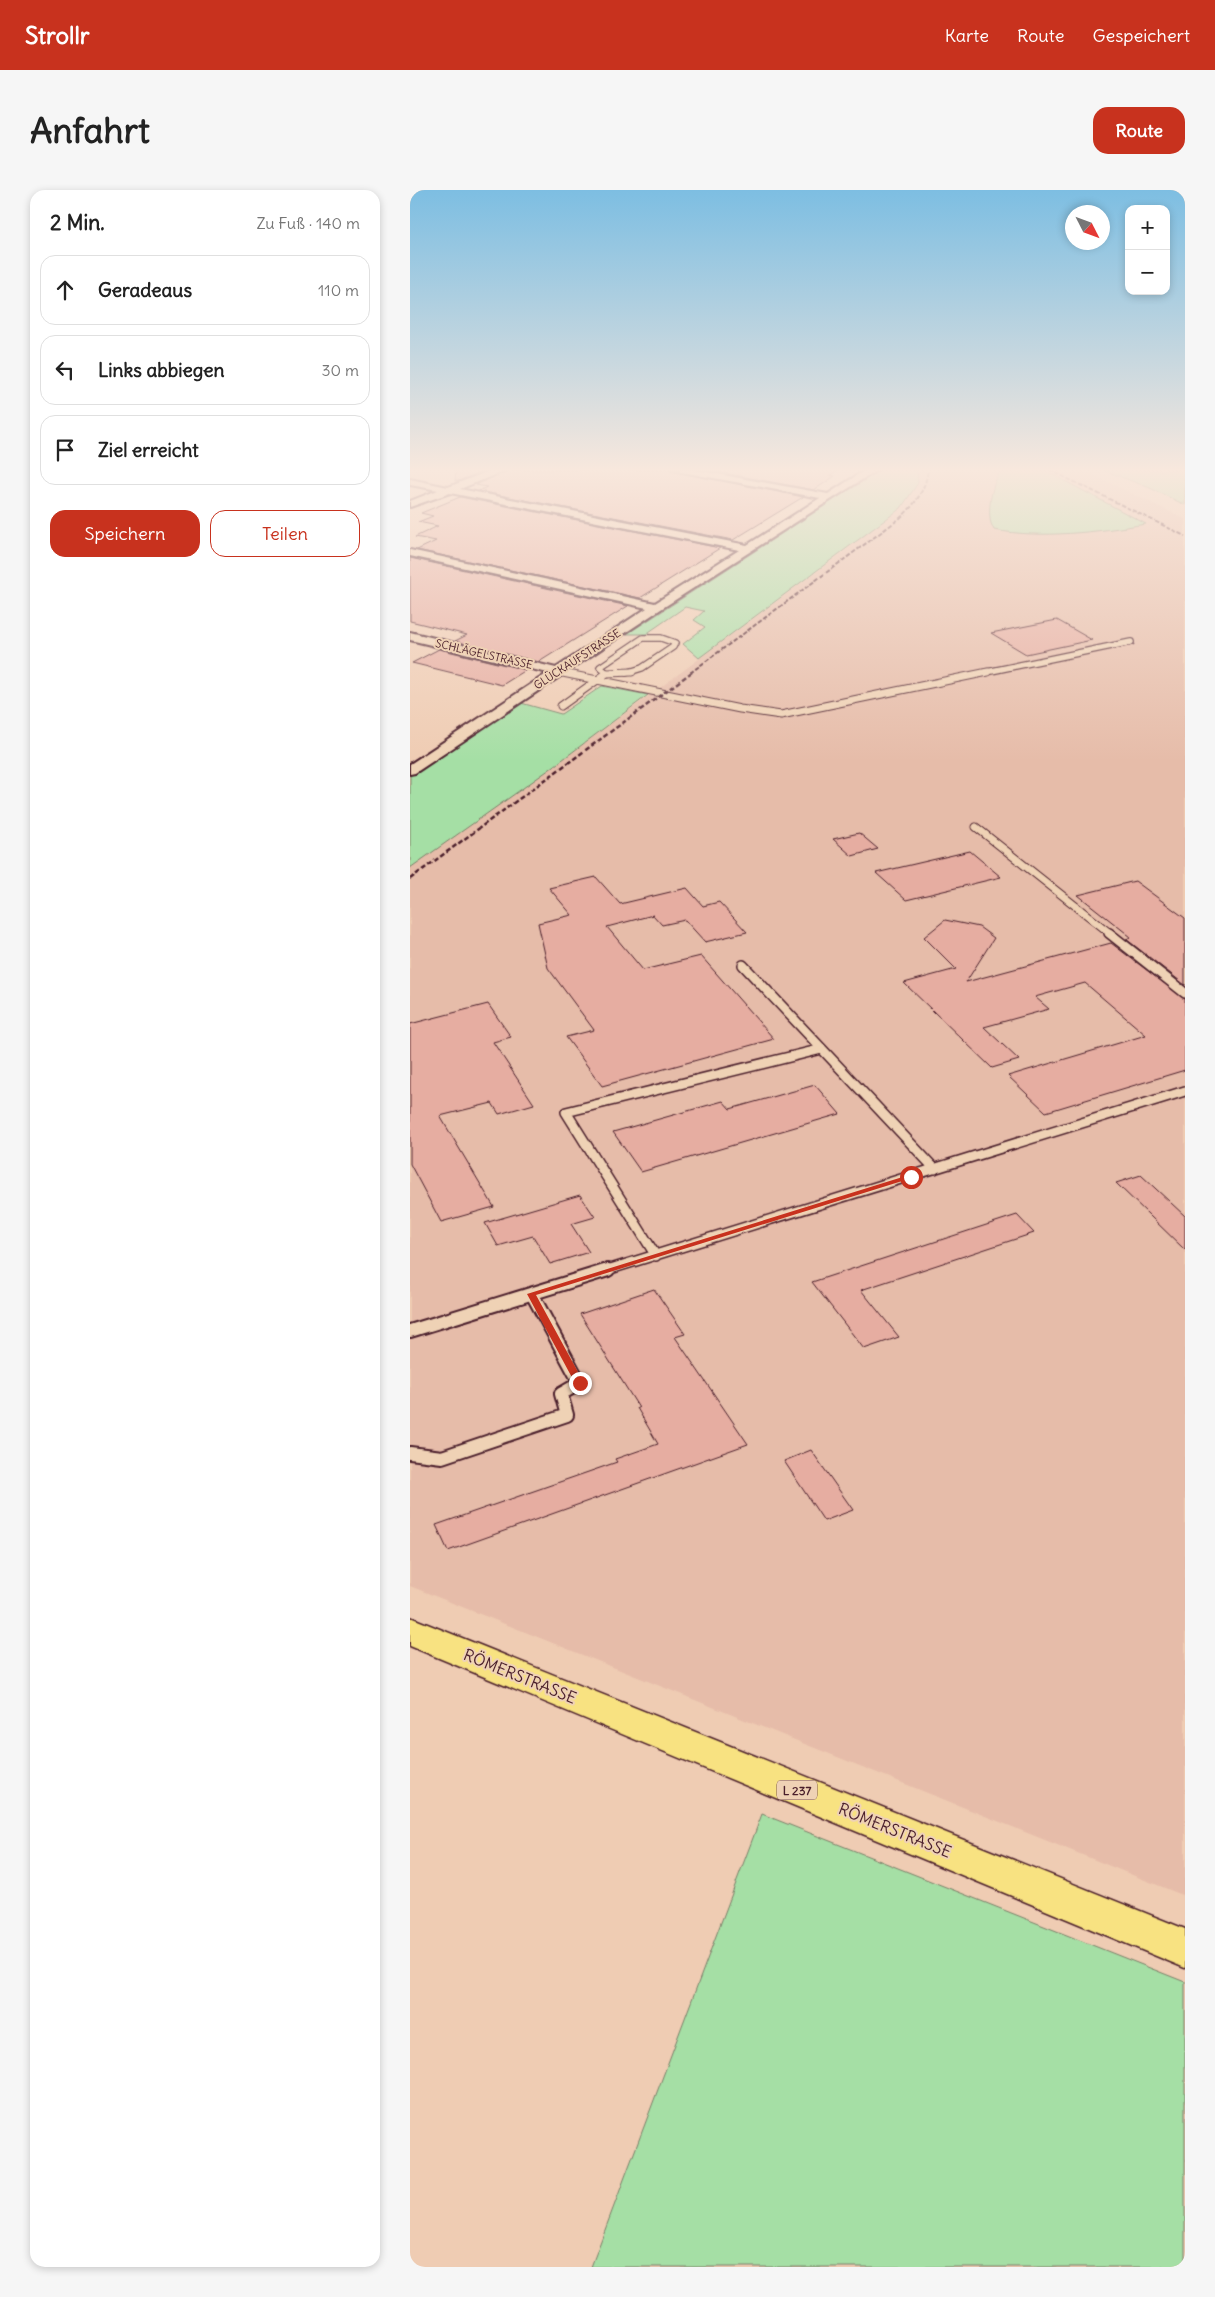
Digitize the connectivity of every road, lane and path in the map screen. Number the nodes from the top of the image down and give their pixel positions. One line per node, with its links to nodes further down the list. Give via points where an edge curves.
1 (474, 567): 3 (street)
2 (721, 567): 3 (street, GLÜCKAUFSTRASSE)
3 (657, 607): 6 (street, GLÜCKAUFSTRASSE)
4 (410, 636): 6 (street, SCHLÄGELSTRASSE)
5 (1131, 642): 8 (lane, via 781,715)
6 (558, 672): 8 (lane); 10 (street, GLÜCKAUFSTRASSE)
7 (607, 673): 7 (lane, via 635,673 675,644 661,638 643,638 600,667); 8 (lane)
8 (596, 680): 9 (lane)
9 (562, 706)
10 (410, 770)
11 (976, 827): 13 (lane)
12 (743, 965): 14 (lane)
13 (1185, 993)
14 (822, 1049): 16 (lane); 17 (lane, via 566,1112)
15 (1185, 1091): 16 (lane)
16 (935, 1169): 17 (lane)
17 (656, 1256): 18 (lane)
18 (532, 1294): 19 (lane); 20 (lane, via 580,1383 561,1394 567,1414 442,1457)
19 (410, 1332)
20 (410, 1453)
21 (410, 1631): 22 (main road, RÖMERSTRASSE / L 237)
22 (1185, 1948)

